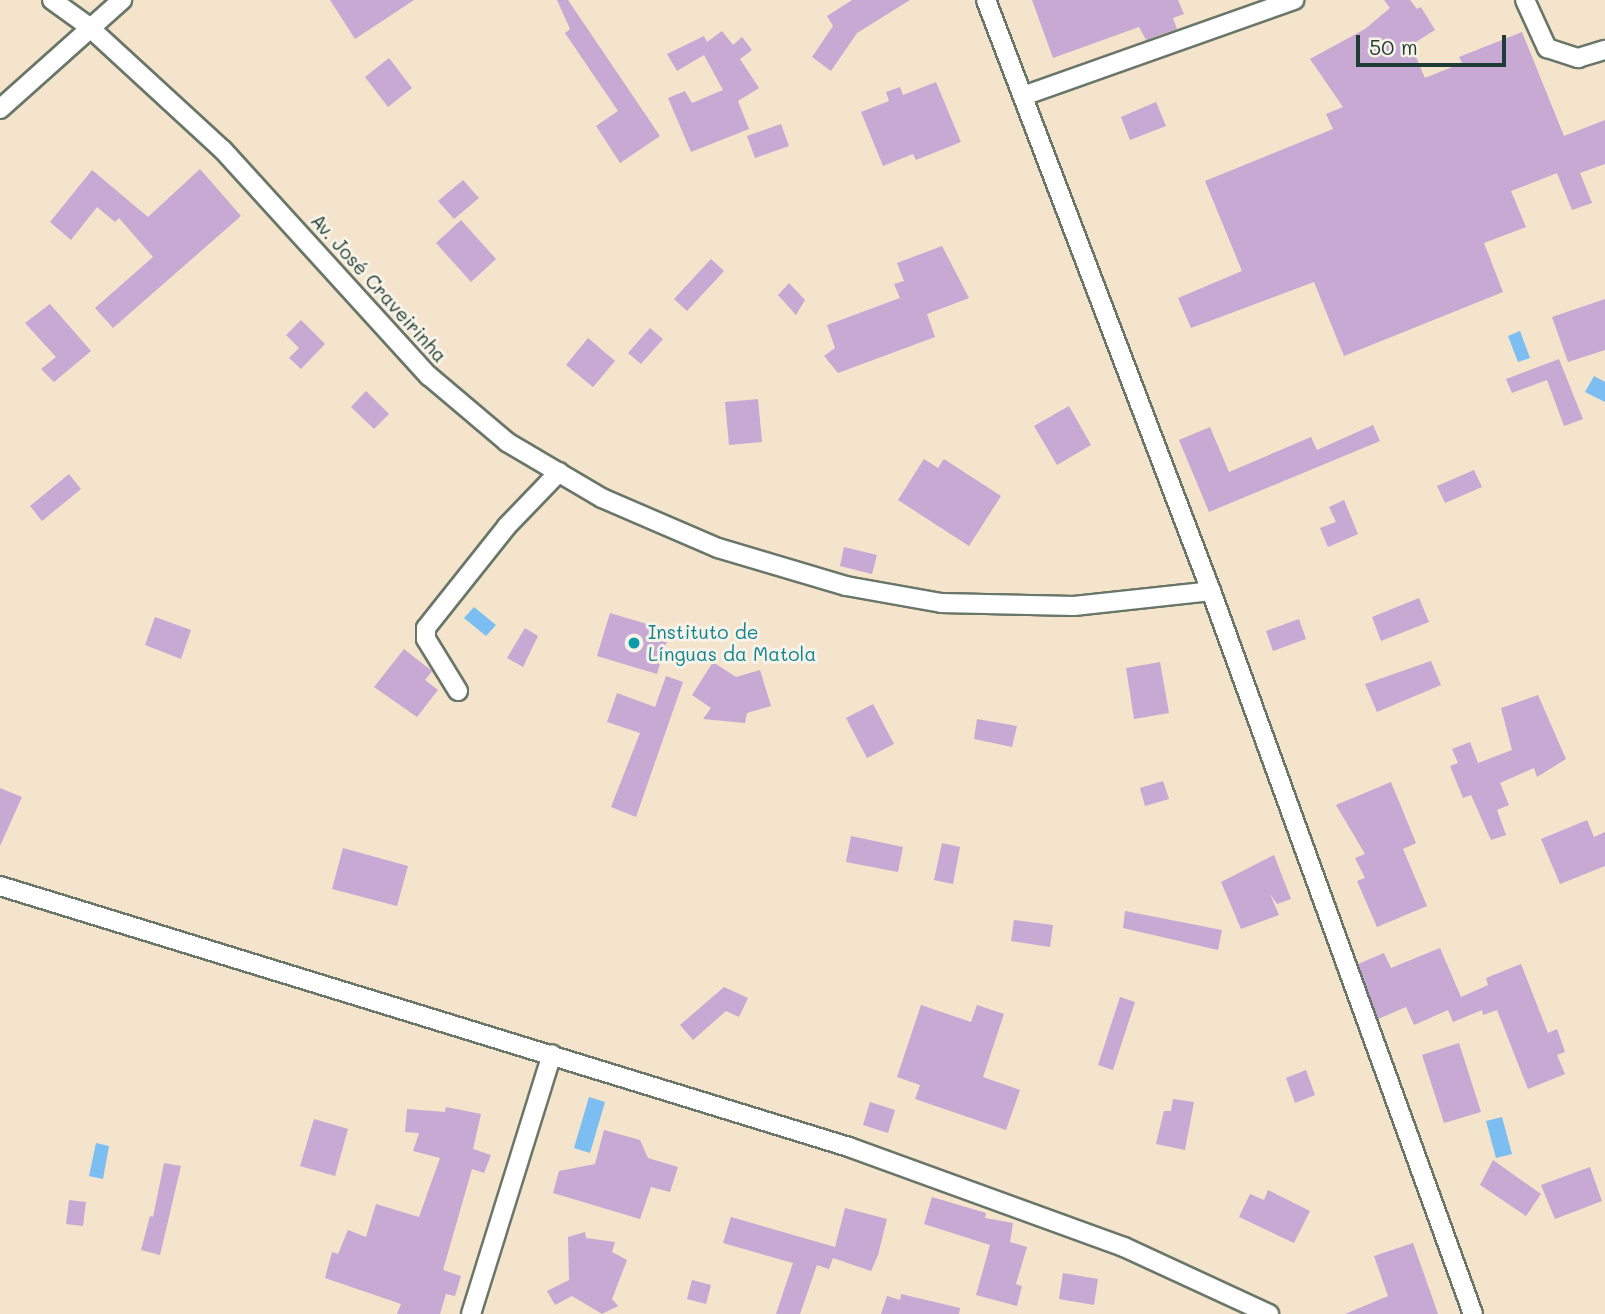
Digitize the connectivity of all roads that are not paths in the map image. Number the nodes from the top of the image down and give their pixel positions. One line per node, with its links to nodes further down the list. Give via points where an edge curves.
1 (52, 0): 6 (street, Av. José Craveirinha)
2 (122, 0): 6 (street)
3 (986, 0): 8 (street)
4 (1294, 0): 8 (street)
5 (1525, 0): 7 (street, via 1547,48 1578,58)
6 (89, 26): 9 (street); 10 (street, Av. José Craveirinha, via 223,150 429,376 507,442)
7 (1605, 51)
8 (1023, 96): 11 (street)
9 (0, 109)
10 (559, 472): 11 (street, Av. José Craveirinha, via 601,498 718,548 859,589 941,604 1074,606); 12 (street, via 506,526 426,628 426,639)
11 (1211, 591): 17 (street)
12 (458, 691)
13 (0, 886): 14 (street)
14 (552, 1054): 15 (street); 16 (street, via 942,1179 1124,1247)
15 (471, 1314)
16 (1269, 1314)
17 (1473, 1314)

